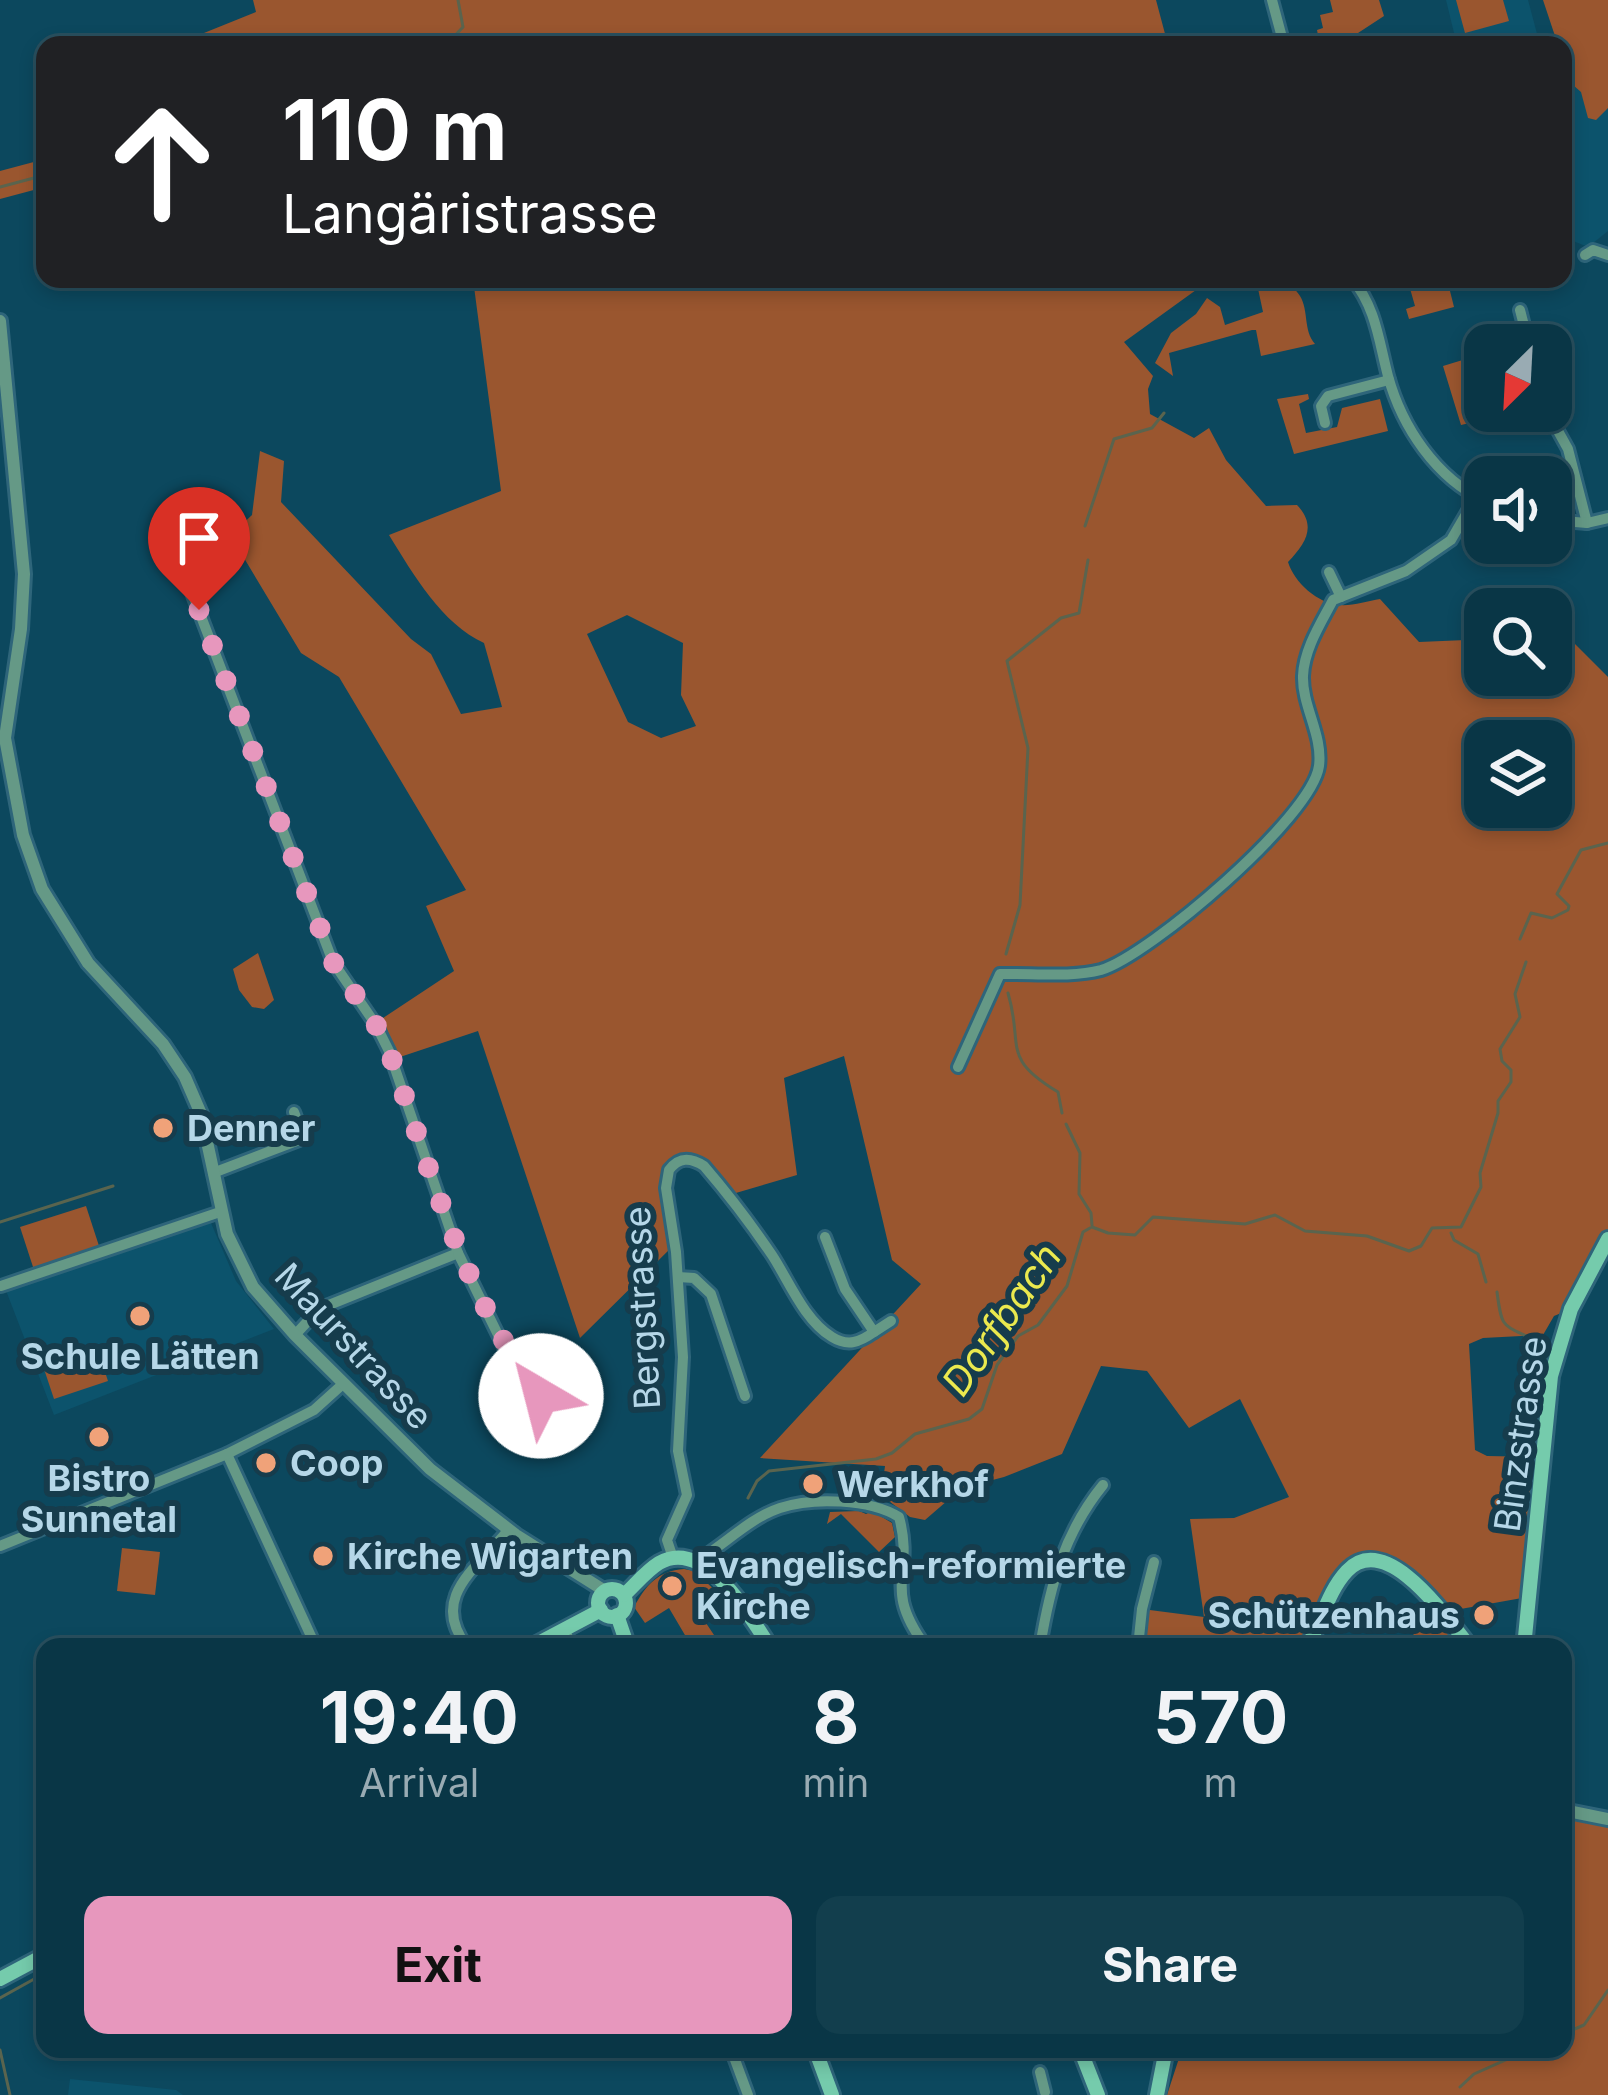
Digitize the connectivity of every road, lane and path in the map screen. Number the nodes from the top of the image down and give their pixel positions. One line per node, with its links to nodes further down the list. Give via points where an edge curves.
1 (1272, 0): 2 (street)
2 (1282, 36)
3 (1585, 255): 4 (street)
4 (1608, 255)
5 (1358, 288): 9 (street, via 1373,313)
6 (1520, 310): 8 (street)
7 (0, 322): 22 (street, Maurstrasse, via 24,574 5,738 23,835 74,944 185,1077)
8 (1524, 324)
9 (1389, 380): 10 (street, via 1328,395); 12 (street, via 1419,443)
10 (1325, 423)
11 (1559, 432): 16 (street)
12 (1464, 487)
13 (1608, 518): 16 (street)
14 (1464, 522): 19 (street, via 1406,571)
15 (1572, 522): 16 (street)
16 (1587, 523)
17 (1329, 572): 19 (street)
18 (186, 577): 26 (street, via 333,962 389,1051)
19 (1337, 598): 20 (street, via 1303,677 1319,769 1270,842 1126,958 1099,970 1000,974)
20 (958, 1067)
21 (294, 1112): 22 (street, via 299,1140)
22 (213, 1174): 23 (street, Maurstrasse)
23 (220, 1211): 28 (street); 31 (street, Maurstrasse, via 254,1287)
24 (825, 1237): 30 (street, via 845,1289)
25 (1608, 1239): 57 (main road, Binzstrasse, via 1571,1310 1551,1376)
26 (458, 1253): 31 (street, via 319,1309); 33 (street, via 504,1347)
27 (678, 1277): 30 (street, Bergstrasse, via 666,1178 689,1159 729,1195 829,1336 858,1342); 34 (street, via 694,1278 711,1294); 39 (street, Bergstrasse, via 678,1451 687,1495 667,1540)
28 (1, 1286)
29 (891, 1321): 30 (street)
30 (874, 1332)
31 (295, 1335): 32 (street, Maurstrasse)
32 (344, 1383): 35 (street, via 314,1411); 37 (street, Maurstrasse, via 430,1469)
33 (541, 1396)
34 (745, 1396)
35 (227, 1454): 38 (street); 46 (street)
36 (1103, 1485): 53 (street, via 1059,1562)
37 (508, 1529): 42 (street, Maurstrasse); 47 (street, via 466,1577 452,1609)
38 (0, 1546)
39 (673, 1558): 41 (main road); 43 (main road)
40 (1154, 1562): 54 (street)
41 (701, 1563): 51 (main road); 52 (street, via 782,1507 884,1508 899,1517 899,1595)
42 (605, 1591): 43 (main road); 44 (main road, via 599,1602)
43 (623, 1595): 44 (main road, via 626,1605)
44 (609, 1613): 45 (main road); 50 (main road)
45 (564, 1628): 48 (main road); 49 (street)
46 (312, 1638)
47 (461, 1638)
48 (547, 1638)
49 (568, 1638)
50 (623, 1638)
51 (764, 1638)
52 (920, 1638)
53 (1041, 1638)
54 (1140, 1638)
55 (1312, 1638): 56 (main road, via 1342,1577 1370,1558 1409,1577)
56 (1462, 1638)
57 (1525, 1638)
58 (1572, 1812): 59 (street)
59 (1608, 1819)
60 (36, 1960): 61 (main road)
61 (0, 1979)
62 (734, 2058): 68 (street)
63 (818, 2058): 69 (main road)
64 (1084, 2058): 70 (main road)
65 (1164, 2058): 71 (main road)
66 (1040, 2072): 67 (street)
67 (1046, 2092)
68 (748, 2095)
69 (832, 2095)
70 (1098, 2095)
71 (1157, 2095)

